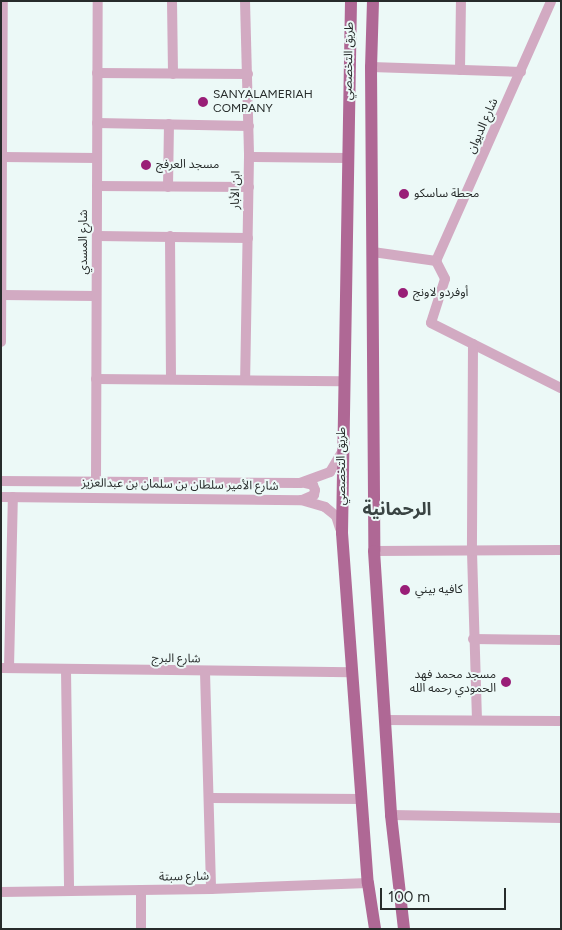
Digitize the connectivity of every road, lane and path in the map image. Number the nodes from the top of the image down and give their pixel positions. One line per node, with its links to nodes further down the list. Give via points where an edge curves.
1 (3, 1): 18 (street)
2 (98, 1): 12 (street, شارع المسدي)
3 (172, 1): 13 (street)
4 (245, 1): 14 (street, ابن الأبار)
5 (351, 1): 22 (main road, طريق التخصصي)
6 (374, 1): 9 (main road, طريق التخصصي)
7 (461, 1): 10 (street)
8 (551, 1): 11 (street, شارع الديوان)
9 (371, 67): 10 (street); 30 (main road, طريق التخصصي)
10 (460, 70): 11 (street)
11 (521, 72): 31 (street, شارع الديوان)
12 (97, 73): 13 (street); 15 (street, شارع المسدي)
13 (173, 74): 14 (street)
14 (248, 74): 17 (street, ابن الأبار)
15 (97, 123): 16 (street); 21 (street, شارع المسدي)
16 (169, 124): 17 (street); 24 (street)
17 (249, 126): 20 (street, ابن الأبار)
18 (2, 140): 19 (street)
19 (2, 157): 21 (street); 26 (street)
20 (249, 157): 22 (street); 25 (street, ابن الأبار)
21 (97, 158): 23 (street, شارع المسدي)
22 (348, 158): 39 (main road, طريق التخصصي)
23 (97, 186): 24 (street); 27 (street, شارع المسدي)
24 (168, 187): 25 (street)
25 (249, 188): 29 (street, ابن الأبار)
26 (2, 227): 32 (street)
27 (98, 236): 28 (street); 33 (street, شارع المسدي)
28 (170, 236): 29 (street); 36 (street)
29 (248, 238): 38 (street, ابن الأبار)
30 (373, 252): 31 (street); 50 (main road, طريق التخصصي)
31 (436, 261): 35 (street, via 445,279 431,323)
32 (3, 295): 33 (street); 34 (street)
33 (96, 296): 37 (street, شارع المسدي)
34 (1, 342)
35 (473, 344): 40 (street); 51 (street)
36 (171, 378): 37 (street); 38 (street)
37 (96, 379): 43 (street, شارع المسدي)
38 (245, 380): 39 (street)
39 (342, 381): 41 (main road, طريق التخصصي)
40 (561, 388)
41 (342, 452): 44 (street, شارع الأمير سلطان بن سلمان بن عبدالعزيز, via 330,472); 48 (main road, طريق التخصصي)
42 (1, 481): 43 (street, شارع الأمير سلطان بن سلمان بن عبدالعزيز)
43 (96, 482): 44 (street, شارع الأمير سلطان بن سلمان بن عبدالعزيز)
44 (300, 483): 47 (street, via 313,485 315,490 314,495)
45 (1, 497): 46 (street, شارع الأمير سلطان بن سلمان بن عبدالعزيز)
46 (13, 497): 47 (street, شارع الأمير سلطان بن سلمان بن عبدالعزيز); 54 (street)
47 (301, 500): 48 (street, شارع الأمير سلطان بن سلمان بن عبدالعزيز, via 325,507 336,516)
48 (342, 533): 57 (main road, طريق التخصصي)
49 (561, 550): 51 (street)
50 (374, 551): 51 (street); 58 (main road, طريق التخصصي)
51 (472, 552): 52 (street)
52 (473, 639): 53 (street); 59 (street)
53 (561, 640)
54 (5, 668): 55 (street, شارع البرج)
55 (66, 670): 56 (street, شارع البرج); 67 (street)
56 (204, 672): 57 (street, شارع البرج); 61 (street)
57 (351, 672): 62 (main road, طريق التخصصي)
58 (385, 720): 59 (street); 63 (main road, طريق التخصصي)
59 (477, 720): 60 (street)
60 (561, 721)
61 (210, 798): 62 (street); 66 (street)
62 (362, 799): 65 (main road, طريق التخصصي)
63 (391, 815): 64 (street); 72 (main road, طريق التخصصي)
64 (561, 818)
65 (368, 883): 66 (street, شارع سبتة); 71 (main road, طريق التخصصي)
66 (211, 889): 68 (street, شارع سبتة)
67 (68, 891): 68 (street, شارع سبتة); 69 (street, شارع سبتة)
68 (141, 891): 70 (street)
69 (1, 892)
70 (141, 929)
71 (375, 929)
72 (404, 929)

